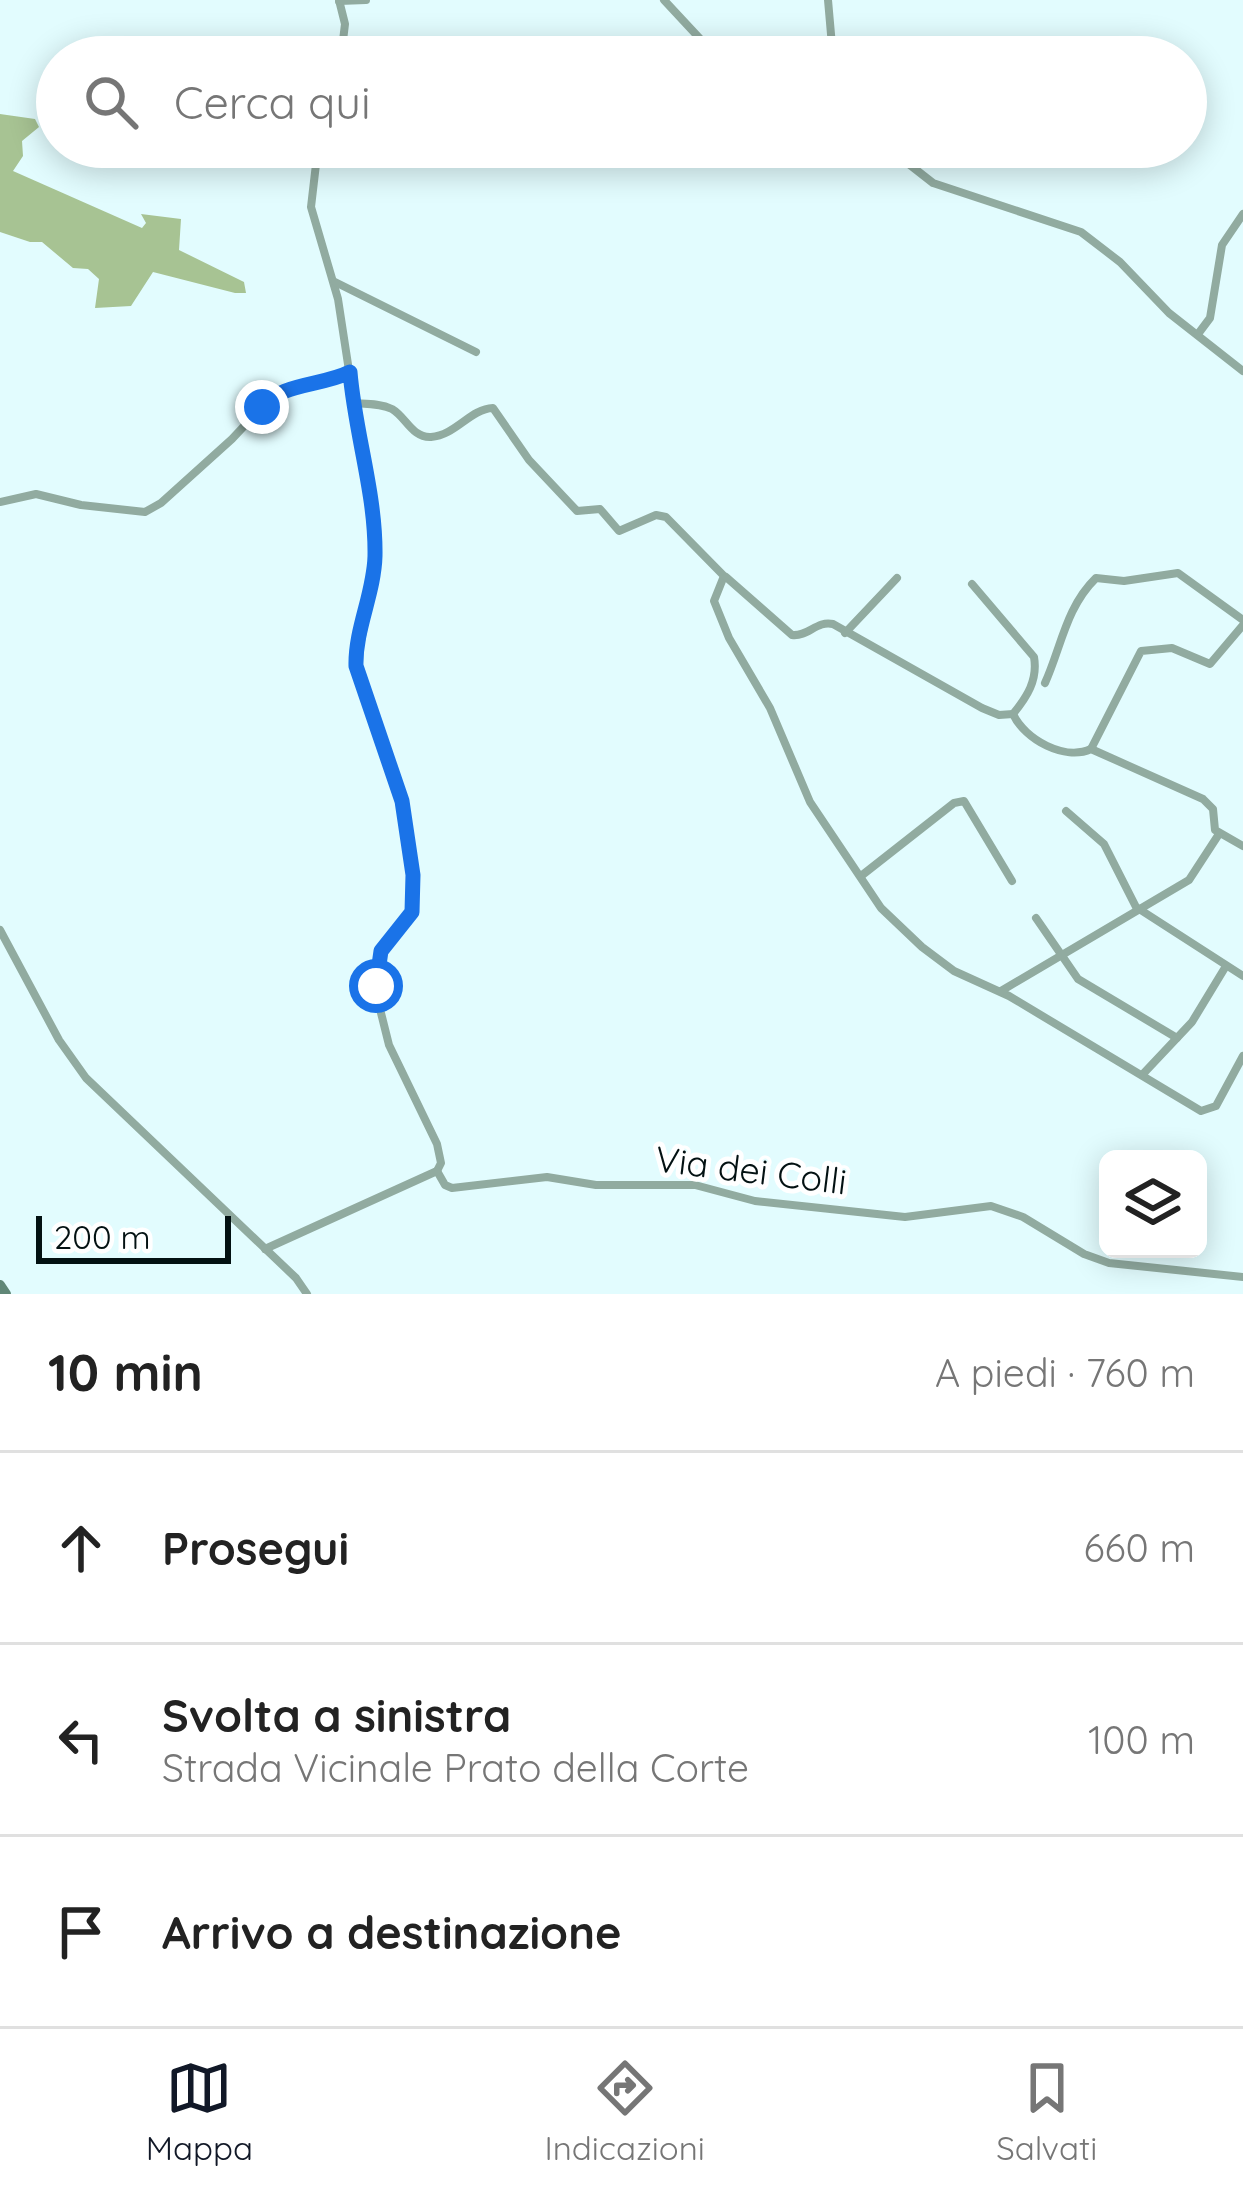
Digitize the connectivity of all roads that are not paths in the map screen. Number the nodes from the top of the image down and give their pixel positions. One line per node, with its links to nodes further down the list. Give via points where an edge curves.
1 (366, 0): 4 (street)
2 (664, 0): 6 (street)
3 (828, 0): 7 (street)
4 (339, 1): 5 (street)
5 (344, 36)
6 (697, 36)
7 (831, 36)
8 (316, 168): 11 (street, via 311,207)
9 (915, 168): 12 (street, via 936,184 1081,232)
10 (1243, 214): 12 (street, via 1222,245 1210,318)
11 (333, 281): 13 (street); 15 (street)
12 (1198, 334): 14 (street)
13 (476, 352)
14 (1243, 371)
15 (350, 372): 16 (street); 17 (street, via 274,394 144,513 39,494)
16 (352, 403): 18 (street, via 388,407 427,437 493,408 575,510 602,509 617,531 662,515); 41 (street, via 375,545 356,666 402,801 413,875 411,914 379,957 378,1006 439,1151)
17 (0, 502)
18 (724, 576): 22 (street, via 792,635 826,623); 29 (street, via 714,601 729,638 807,797)
19 (897, 578): 22 (street)
20 (972, 584): 24 (street, via 1034,657 1029,692)
21 (1243, 622): 23 (street, via 1178,573 1096,578 1063,630); 25 (street, via 1210,664 1172,648 1139,653)
22 (845, 633): 24 (street, via 994,714)
23 (1045, 683)
24 (1013, 714): 25 (street, via 1062,752)
25 (1091, 749): 27 (street, via 1205,800)
26 (1066, 811): 31 (street, via 1104,844)
27 (1220, 834): 28 (street); 31 (street, via 1189,880)
28 (1243, 846)
29 (861, 876): 30 (street, via 964,801); 37 (street, via 922,947)
30 (1012, 881)
31 (1136, 908): 34 (street); 35 (street)
32 (1036, 918): 34 (street)
33 (0, 930): 42 (street, via 86,1078)
34 (1061, 956): 37 (street); 38 (street, via 1089,987)
35 (1226, 966): 36 (street); 38 (street)
36 (1243, 976)
37 (1000, 992): 40 (street)
38 (1177, 1038): 40 (street)
39 (1243, 1056): 40 (street, via 1208,1111)
40 (1143, 1074)
41 (437, 1171): 42 (street); 43 (street, Via dei Colli, via 452,1188 542,1177 695,1185 755,1201 902,1216 987,1205 1109,1263)
42 (265, 1249): 46 (street)
43 (1243, 1277)
44 (0, 1286): 45 (main road)
45 (6, 1294)
46 (307, 1294)

